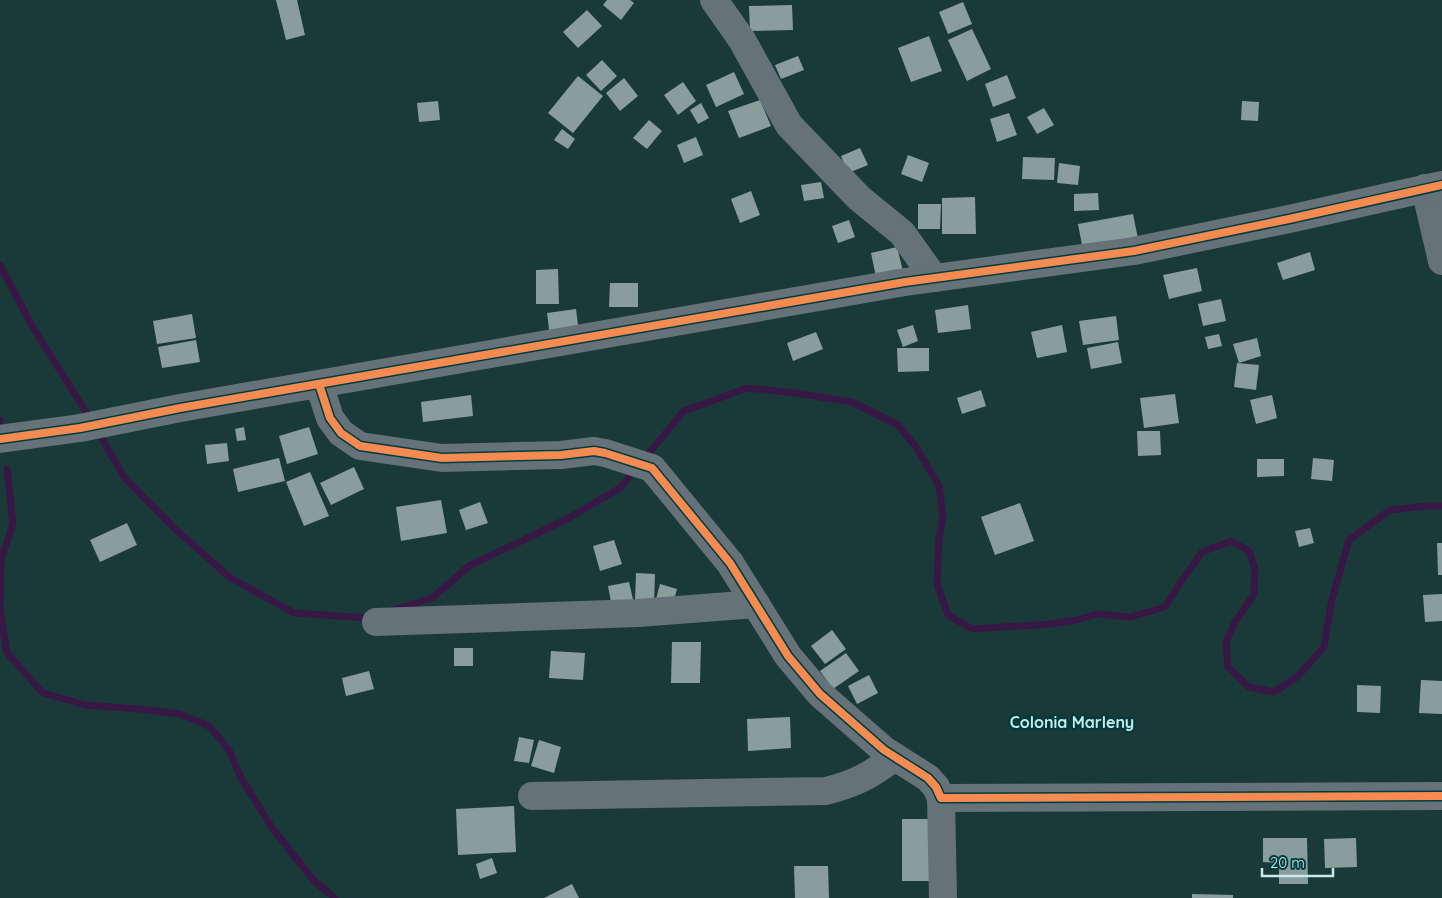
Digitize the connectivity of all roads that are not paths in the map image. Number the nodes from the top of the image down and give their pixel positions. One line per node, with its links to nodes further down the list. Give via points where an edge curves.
1 (714, 0): 4 (street, via 742,40 789,125 859,198 902,233)
2 (1434, 186): 3 (street); 4 (street, via 1134,251)
3 (1442, 261)
4 (934, 278): 5 (street)
5 (319, 384): 6 (street, via 80,428); 7 (street, via 330,418 341,433 360,446 442,458 594,451 652,468 730,563)
6 (0, 439)
7 (756, 604): 8 (street, via 638,613); 9 (street, via 788,656 820,694)
8 (376, 622)
9 (895, 757): 10 (street, via 869,776 826,790); 12 (street, via 928,778)
10 (532, 796)
11 (1442, 796): 12 (street)
12 (941, 798): 13 (street)
13 (943, 898)

